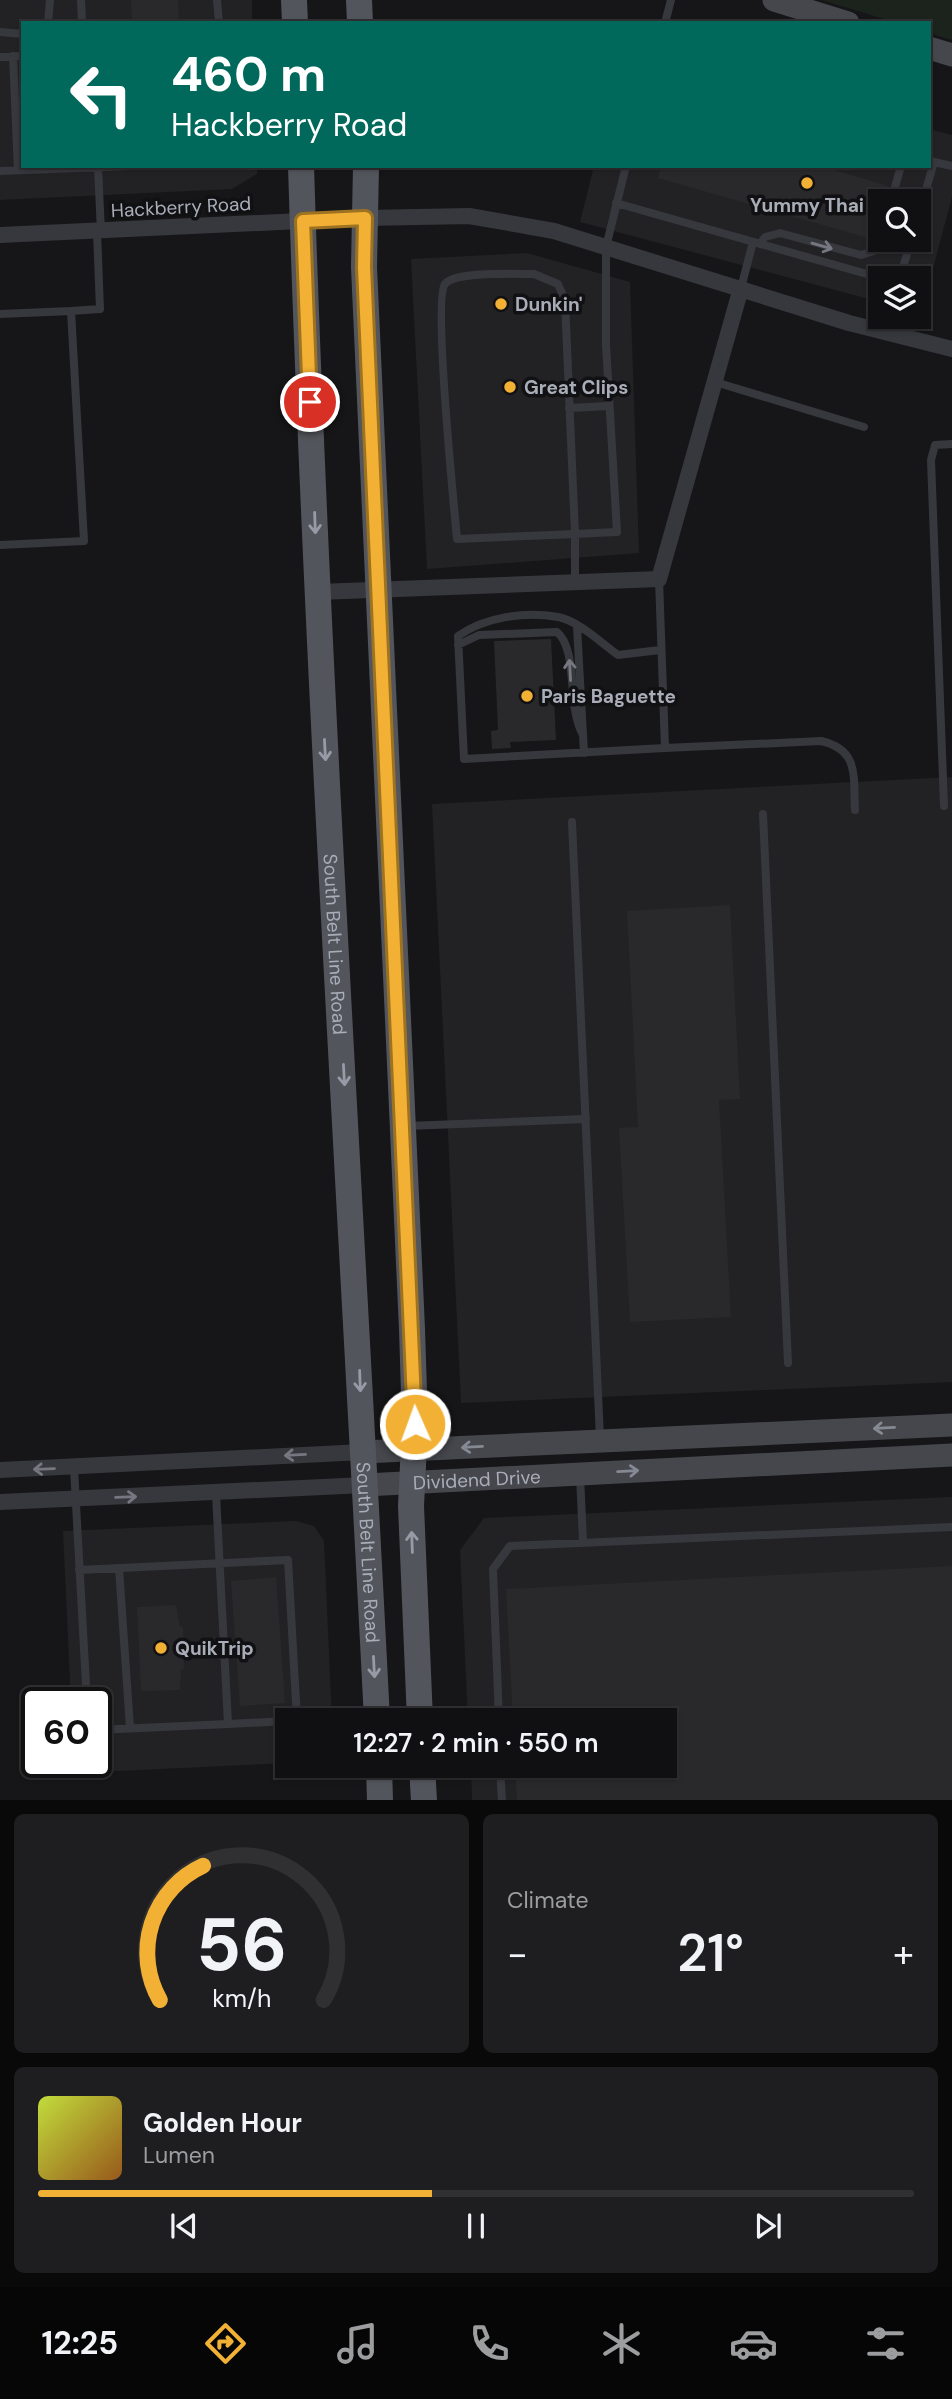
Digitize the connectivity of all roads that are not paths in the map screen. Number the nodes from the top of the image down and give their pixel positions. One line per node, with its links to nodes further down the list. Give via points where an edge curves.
1 (50, 0): 7 (lane)
2 (81, 0): 8 (lane)
3 (217, 0): 9 (lane)
4 (294, 0): 10 (main road)
5 (671, 0): 11 (lane)
6 (774, 0): 12 (street)
7 (48, 21)
8 (82, 21)
9 (219, 21)
10 (295, 21)
11 (666, 21)
12 (842, 21)
13 (0, 32): 14 (lane)
14 (21, 34)
15 (931, 49): 16 (street)
16 (952, 55)
17 (21, 56): 19 (lane)
18 (0, 57): 19 (lane)
19 (12, 57): 29 (lane)
20 (931, 161): 21 (lane)
21 (952, 166)
22 (71, 168): 29 (lane)
23 (98, 168): 36 (lane)
24 (301, 168): 35 (main road, South Belt Line Road)
25 (366, 168): 34 (main road)
26 (625, 168): 33 (lane)
27 (900, 168): 31 (lane)
28 (929, 168): 32 (lane)
29 (18, 170): 30 (lane)
30 (0, 171)
31 (894, 189)
32 (925, 189)
33 (616, 203): 38 (lane); 39 (lane)
34 (365, 218): 35 (street, Hackberry Road); 39 (street, Hackberry Road, via 468,216 554,231); 55 (main road)
35 (303, 221): 36 (street, Hackberry Road); 56 (main road, South Belt Line Road, one-way to 56)
36 (99, 232): 37 (street, Hackberry Road); 43 (lane, via 100,309)
37 (0, 235)
38 (757, 243): 40 (lane, one-way to 40, via 780,233 861,255); 41 (lane); 42 (lane)
39 (606, 247): 42 (street, Hackberry Road); 47 (lane)
40 (871, 252)
41 (868, 274)
42 (741, 288): 45 (street, Hackberry Road, via 849,323); 46 (street)
43 (71, 311): 44 (lane); 52 (lane, via 84,541)
44 (0, 314)
45 (952, 349)
46 (715, 382): 49 (lane); 53 (street)
47 (609, 406): 48 (lane); 51 (lane, via 617,532)
48 (569, 408): 51 (lane); 51 (lane, via 565,300 558,285 534,274 463,276 444,285 443,350 457,539)
49 (864, 427)
50 (952, 444): 60 (lane, via 935,445 931,460)
51 (575, 534): 54 (lane)
52 (0, 545)
53 (659, 579): 54 (street); 59 (lane)
54 (575, 583): 55 (street)
55 (378, 589): 56 (street); 69 (main road)
56 (318, 592): 74 (main road, South Belt Line Road, one-way to 74)
57 (576, 626): 58 (lane, via 559,617 499,617 472,626 458,636); 59 (lane, via 618,655); 61 (lane)
58 (458, 645): 61 (lane, one-way to 58, via 573,711 569,648 557,632 479,635); 63 (lane, via 464,759)
59 (660, 650): 62 (lane)
60 (947, 733): 64 (lane)
61 (583, 736): 63 (lane)
62 (665, 748): 63 (lane); 65 (lane, via 821,741 838,745 851,760)
63 (584, 753)
64 (944, 806)
65 (855, 810)
66 (764, 814): 70 (lane)
67 (572, 822): 68 (lane)
68 (586, 1119): 69 (lane); 72 (lane)
69 (402, 1126): 73 (main road)
70 (788, 1363)
71 (952, 1425): 72 (street, Dividend Drive, one-way to 72)
72 (600, 1441): 73 (street, Dividend Drive, one-way to 73)
73 (414, 1450): 74 (street, Dividend Drive); 79 (main road)
74 (363, 1452): 76 (street, Dividend Drive, one-way to 76); 80 (main road, South Belt Line Road)
75 (952, 1455): 78 (street, Dividend Drive, one-way to 75)
76 (74, 1468): 77 (street, Dividend Drive, one-way to 77); 82 (lane)
77 (0, 1470)
78 (579, 1474): 79 (street, Dividend Drive); 85 (lane)
79 (413, 1482): 80 (street, Dividend Drive); 92 (main road, one-way to 79)
80 (365, 1485): 81 (street, Dividend Drive); 91 (main road, South Belt Line Road, one-way to 91)
81 (216, 1494): 82 (street, Dividend Drive, one-way to 81); 86 (lane)
82 (76, 1499): 83 (street, Dividend Drive); 88 (lane)
83 (0, 1502)
84 (952, 1527): 85 (lane)
85 (583, 1542): 93 (lane, via 510,1546 494,1569)
86 (219, 1563): 87 (lane); 90 (lane, via 288,1560); 95 (lane)
87 (119, 1568): 88 (lane); 96 (lane)
88 (79, 1570): 89 (lane)
89 (86, 1687)
90 (298, 1708)
91 (376, 1708)
92 (420, 1708)
93 (499, 1708)
94 (275, 1722): 95 (lane)
95 (228, 1724): 96 (lane)
96 (130, 1728): 97 (lane)
97 (112, 1729)
98 (379, 1778): 101 (main road)
99 (423, 1778): 102 (main road)
100 (501, 1778): 103 (lane)
101 (380, 1800)
102 (424, 1800)
103 (502, 1800)

